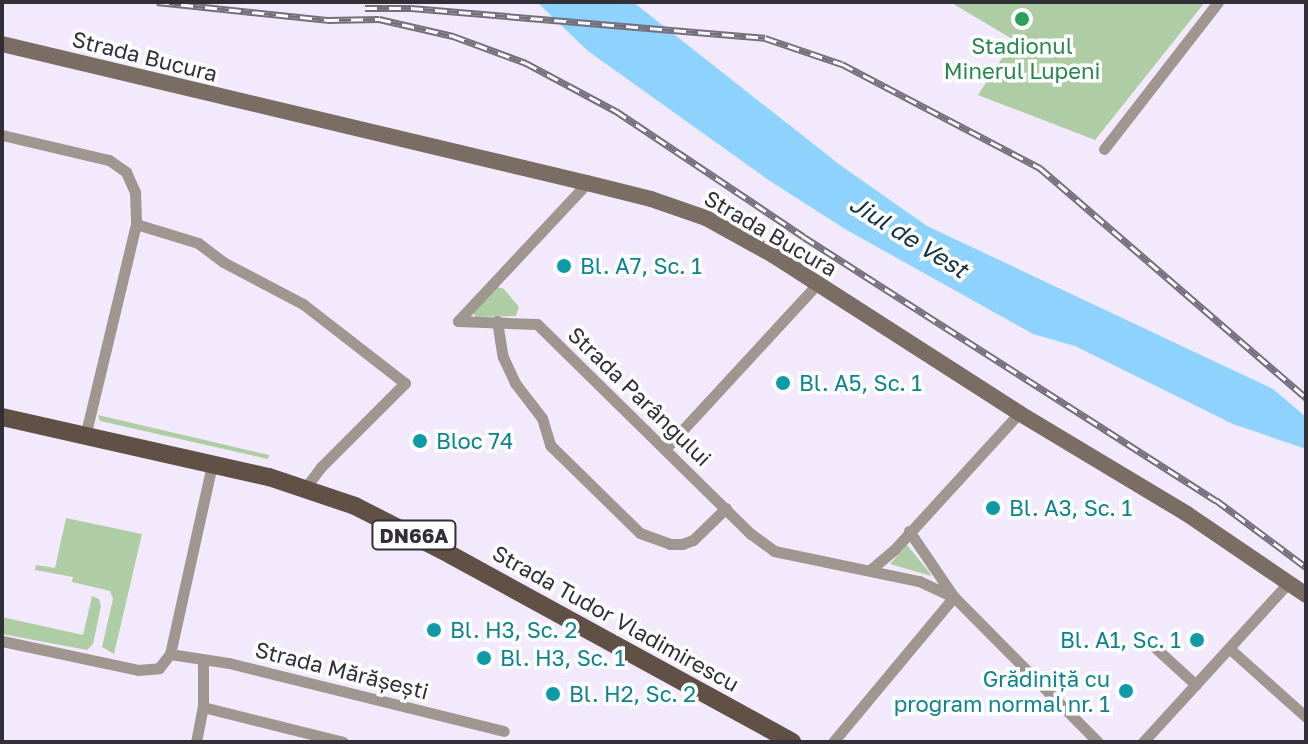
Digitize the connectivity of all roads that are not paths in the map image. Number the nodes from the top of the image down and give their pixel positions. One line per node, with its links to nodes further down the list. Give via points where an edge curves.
1 (1218, 2): 4 (street)
2 (2, 44): 5 (main road, Strada Bucura)
3 (2, 135): 6 (street, via 119,166 135,192)
4 (1104, 149)
5 (587, 183): 7 (main road, Strada Bucura, via 706,218); 8 (street, Strada Parângului, via 458,321)
6 (136, 224): 11 (street); 14 (street, via 198,243 303,304 405,383)
7 (817, 284): 9 (main road, Strada Bucura); 12 (street)
8 (497, 321): 12 (street, Strada Parângului, via 537,324); 15 (street, via 503,357 542,418 550,445 640,533 682,544)
9 (1019, 413): 16 (street); 18 (main road, Strada Bucura)
10 (2, 417): 11 (main road, Strada Tudor Vladimirescu / DN66A)
11 (85, 436): 13 (main road, Strada Tudor Vladimirescu / DN66A)
12 (665, 449): 15 (street, Strada Parângului)
13 (212, 464): 14 (main road, Strada Tudor Vladimirescu / DN66A); 24 (street)
14 (305, 488): 32 (main road, Strada Tudor Vladimirescu / DN66A, via 402,529)
15 (726, 508): 17 (street, Strada Parângului, via 774,551)
16 (909, 531): 17 (street); 20 (street, Strada Parângului)
17 (870, 570): 20 (street, Strada Parângului, via 938,587)
18 (1289, 582): 19 (main road, Strada Bucura); 23 (street)
19 (1306, 595)
20 (954, 597): 33 (street); 34 (street, Strada Parângului)
21 (2, 641): 24 (street, Strada Mărășești, via 138,670 155,669)
22 (1150, 643): 26 (street)
23 (1230, 649): 26 (street); 28 (street)
24 (168, 658): 25 (street, Strada Mărășești)
25 (203, 660): 27 (street); 29 (street, Strada Mărășești)
26 (1196, 685): 35 (street)
27 (203, 707): 30 (street); 31 (street)
28 (1306, 717)
29 (504, 731)
30 (196, 742)
31 (343, 742)
32 (792, 742)
33 (833, 742)
34 (1098, 742)
35 (1143, 742)

